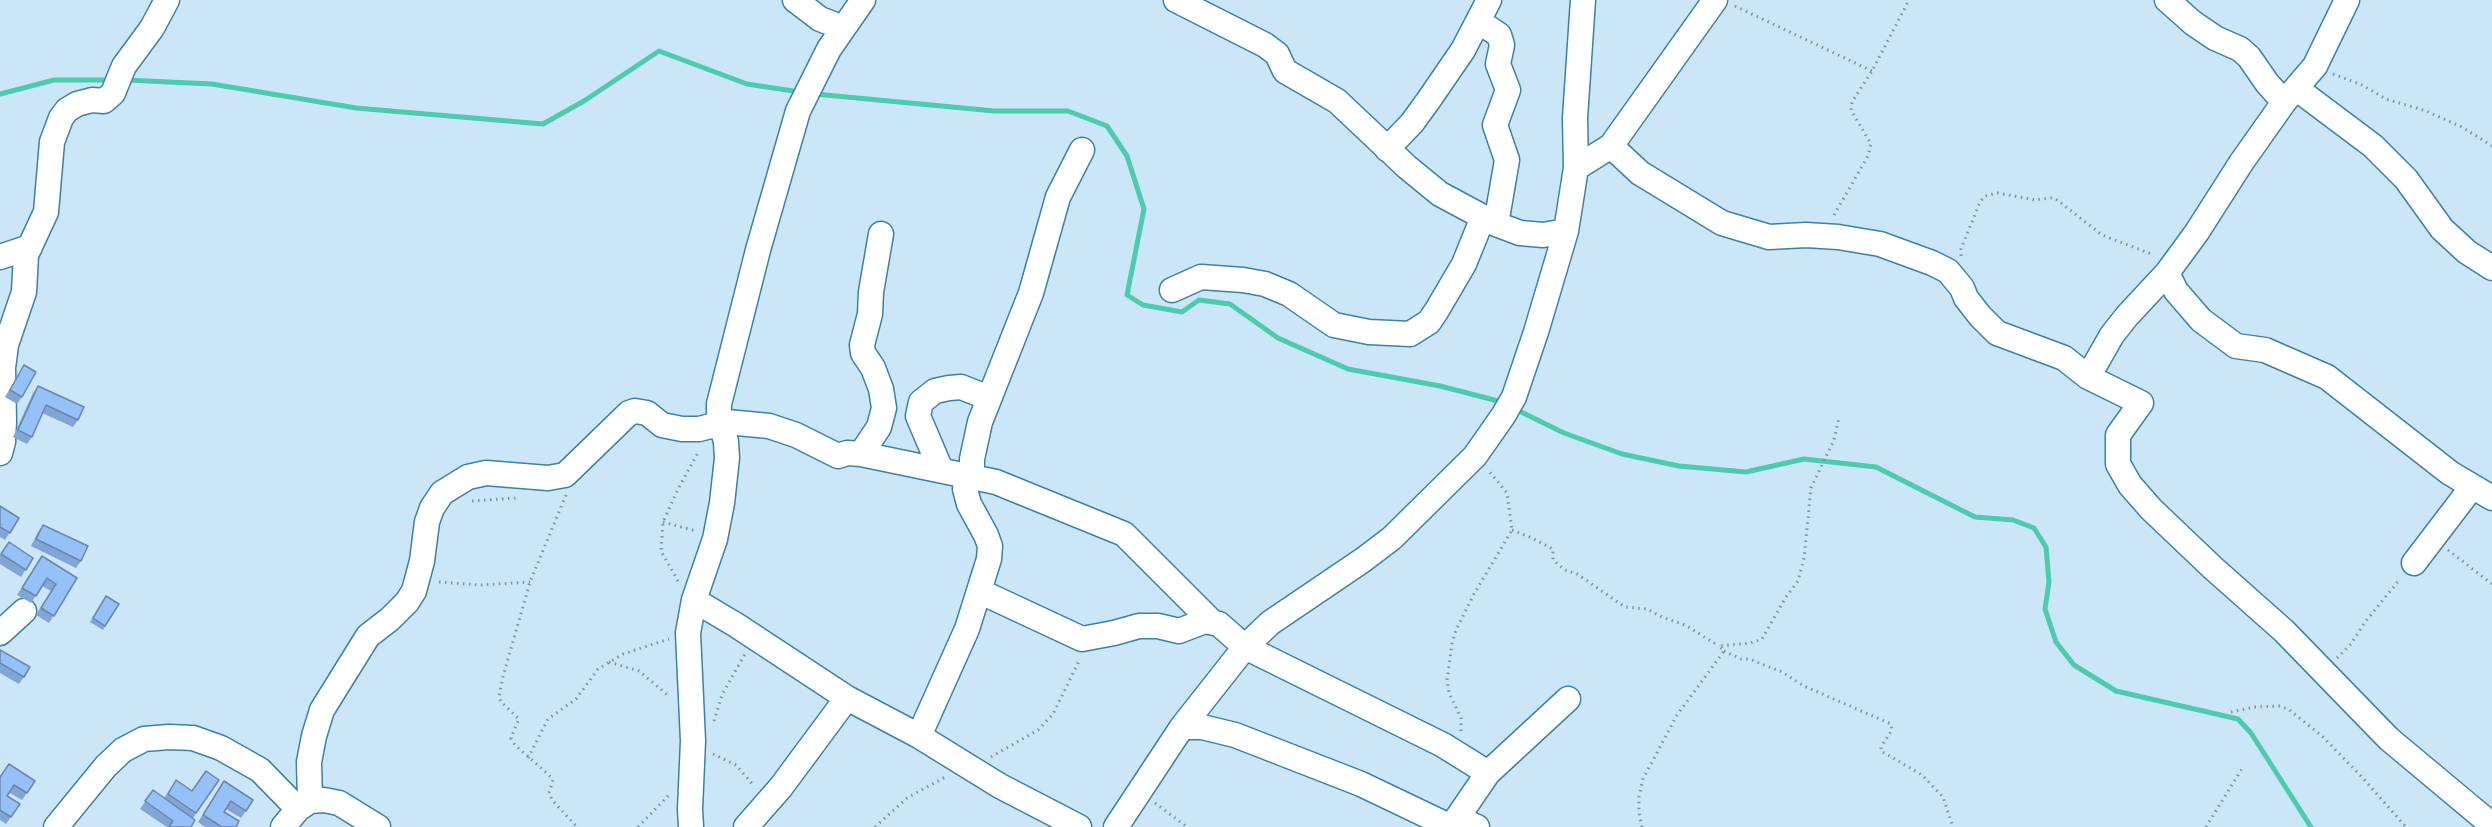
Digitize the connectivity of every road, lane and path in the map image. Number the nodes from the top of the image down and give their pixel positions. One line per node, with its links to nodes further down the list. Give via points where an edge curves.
1 (167, 0): 26 (street, via 124,66 108,99 77,104 61,118 52,142 46,212)
2 (795, 0): 13 (street, via 833,24)
3 (863, 0): 13 (street)
4 (1176, 0): 19 (street, via 1265,45 1277,54 1285,70 1337,101)
5 (1489, 0): 12 (street)
6 (1583, 0): 21 (street, via 1575,118)
7 (1909, 0): 15 (path)
8 (2166, 0): 11 (street)
9 (2347, 0): 14 (street)
10 (1724, 2): 15 (path); 17 (street)
11 (2195, 12): 16 (street, via 2215,38 2240,49)
12 (1478, 21): 19 (street, via 1428,101); 22 (street, via 1499,35 1502,45 1498,64 1508,90 1495,125 1507,160)
13 (839, 34): 35 (street, via 806,93 779,172)
14 (2314, 66): 16 (street); 18 (path, via 2386,99 2462,127)
15 (1872, 71): 25 (path, via 1851,110 1871,144 1868,156 1834,213)
16 (2290, 96): 28 (street, via 2373,146 2406,179 2442,229 2466,252); 29 (street)
17 (1611, 146): 21 (street); 25 (street, via 1640,173 1722,223 1769,237)
18 (2492, 146)
19 (1387, 148): 22 (street, via 1440,194)
20 (1082, 150): 33 (street, via 1058,197 1031,293)
21 (1576, 168): 23 (street)
22 (1490, 221): 23 (street, via 1520,233); 31 (street, via 1429,322 1410,334 1334,325 1289,294 1265,284 1201,277)
23 (1566, 231): 38 (street, via 1509,407)
24 (881, 234): 37 (street, via 862,345 881,389 884,408 879,427)
25 (1838, 237): 30 (street, via 1880,244 1915,256 1948,272)
26 (30, 247): 27 (street); 36 (street, via 24,265 24,292 6,345)
27 (0, 257)
28 (2492, 268)
29 (2167, 273): 30 (path, via 2162,260 2102,235 2056,200 1998,193 1985,196 1980,202 1961,249); 32 (street, via 2112,335); 42 (street, via 2176,291 2201,320 2236,346 2265,350 2327,377 2450,473)
30 (1962, 288): 32 (street, via 1997,333 2064,358)
31 (1172, 290)
32 (2088, 376): 67 (street, via 2141,402 2118,435 2118,464 2130,485)
33 (989, 398): 39 (street, via 961,387 935,391 921,402 918,416); 40 (street)
34 (1839, 418): 63 (path, via 1834,440 1811,488 1810,517 1798,581 1762,639)
35 (714, 425): 37 (street, via 751,422 796,435 838,456); 47 (path); 50 (street, via 727,458); 52 (street, via 692,430 669,427 647,413 635,411 565,475 548,478 486,473 452,485 442,493 427,522)
36 (0, 453)
37 (861, 454): 39 (street)
38 (1475, 456): 48 (path, via 1507,493); 64 (street, via 1392,538 1270,623)
39 (941, 470): 40 (street)
40 (969, 476): 55 (street, via 965,489 969,504 990,546); 58 (street, via 1029,494 1124,534)
41 (568, 491): 45 (path)
42 (2482, 492): 49 (street)
43 (525, 495): 46 (path)
44 (554, 499): 45 (path)
45 (563, 501): 53 (path)
46 (464, 502)
47 (663, 522): 50 (path); 56 (path, via 661,551)
48 (1512, 530): 63 (path, via 1553,549 1553,560 1565,570 1625,607 1647,609 1685,625); 74 (path, via 1474,594 1452,644 1448,686 1461,718)
49 (2433, 538): 51 (street); 54 (path)
50 (715, 539): 56 (street)
51 (2414, 563): 67 (path, via 2364,622 2351,644)
52 (419, 579): 53 (path, via 480,585); 82 (street, via 407,602 368,636 322,710 309,762)
53 (530, 582): 75 (path, via 499,697 519,719 511,738)
54 (2492, 584)
55 (979, 591): 62 (street, via 1082,639); 73 (street, via 967,629)
56 (694, 600): 60 (street); 61 (street)
57 (24, 611): 59 (street)
58 (1212, 622): 62 (street, via 1195,623 1179,631 1139,626); 64 (street, via 1226,628)
59 (0, 633)
60 (688, 633): 66 (path, via 645,645); 72 (street)
61 (753, 636): 68 (street); 72 (path)
62 (1093, 637): 76 (path, via 1053,714 1038,730)
63 (1719, 646): 65 (path)
64 (1245, 647): 71 (street); 74 (street)
65 (1724, 651): 96 (path, via 1677,715 1652,759 1639,796); 97 (path, via 1782,672 1804,686 1891,724 1892,730 1881,751 1922,775 1943,797)
66 (607, 662): 72 (path, via 639,671 652,680); 75 (path, via 576,699 548,719)
67 (2321, 669): 84 (street, via 2389,739)
68 (847, 698): 73 (street); 81 (street)
69 (1568, 699): 79 (street)
70 (2231, 712): 99 (path, via 2279,706 2288,709 2361,776)
71 (1182, 727): 80 (street); 83 (street, via 1235,735)
72 (700, 731): 78 (street); 81 (path)
73 (919, 736): 76 (street)
74 (1463, 757): 79 (street)
75 (528, 758): 88 (path, via 553,780 549,793 552,800)
76 (968, 766): 92 (path, via 907,798); 93 (street)
77 (2243, 767): 98 (path)
78 (692, 771): 89 (path); 90 (street)
79 (1488, 773): 83 (street)
80 (1138, 792): 94 (street); 95 (path)
81 (769, 802): 91 (street)
82 (304, 805): 85 (street, via 260,770 221,748 194,738 161,737 144,739 123,750); 86 (street); 87 (street, via 339,803)
83 (1459, 825)
84 (2492, 825)
85 (56, 827)
86 (283, 827)
87 (378, 827)
88 (578, 827)
89 (638, 827)
90 (691, 827)
91 (746, 827)
92 (875, 827)
93 (1079, 827)
94 (1116, 827)
95 (1187, 827)
96 (1642, 827)
97 (1953, 827)
98 (2206, 827)
99 (2406, 827)

